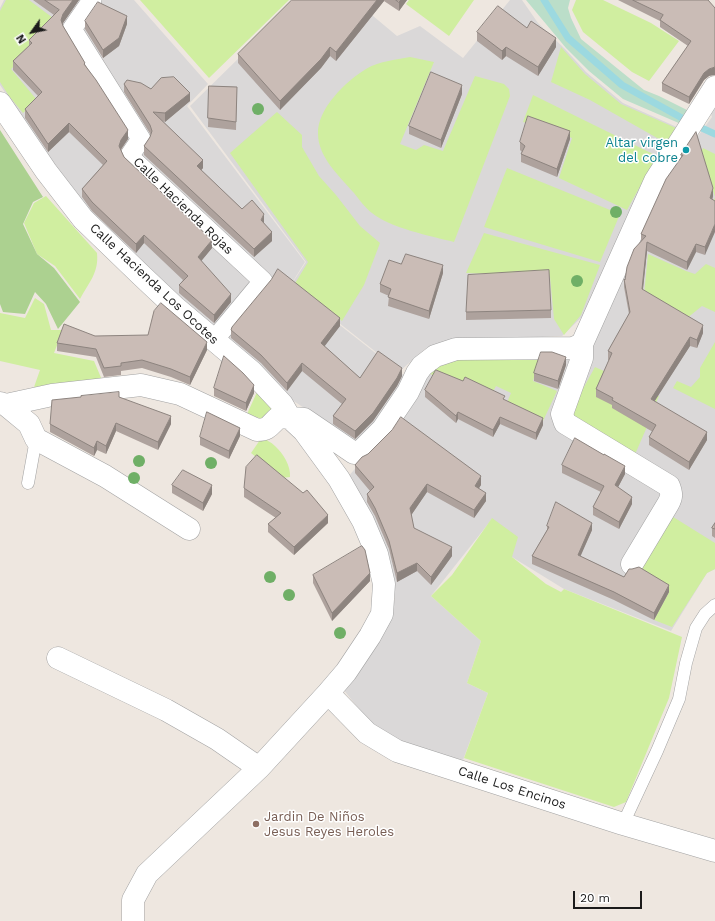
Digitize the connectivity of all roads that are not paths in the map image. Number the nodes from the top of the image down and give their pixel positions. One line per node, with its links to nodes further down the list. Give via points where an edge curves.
1 (92, 0): 4 (street, Calle Hacienda Rojas, via 72,29 141,139 130,155 132,160 263,281)
2 (715, 87): 5 (street, via 655,181)
3 (0, 102): 4 (street, Calle Hacienda Los Ocotes, via 46,171 83,218 142,276)
4 (214, 340): 7 (street, Calle Hacienda Los Ocotes, via 252,372 282,404)
5 (582, 344): 7 (street, via 573,348 456,349 435,356 422,366 383,429 359,454 304,419); 11 (street, via 582,358 562,414 565,423 669,486 671,491 672,496 668,504)
6 (3, 404): 7 (street, via 52,395 141,385 180,394 257,430 265,430 279,417); 8 (street, via 29,424)
7 (290, 418): 14 (street, Calle Hacienda Los Ocotes, via 304,432 339,479 363,521 377,554 384,584 382,614 346,672)
8 (36, 439): 9 (lane); 10 (street, via 105,476)
9 (28, 483)
10 (189, 529)
11 (632, 564)
12 (715, 605): 16 (lane, via 696,628 679,700)
13 (58, 658): 15 (street, via 166,710 217,739)
14 (328, 693): 15 (street, Calle Hacienda Los Ocotes); 16 (street, Calle Los Encinos, via 367,733 397,751)
15 (259, 768): 18 (street, Calle Hacienda Los Ocotes, via 147,874 133,900)
16 (623, 824): 17 (street, Calle Los Encinos)
17 (715, 851)
18 (133, 921)

